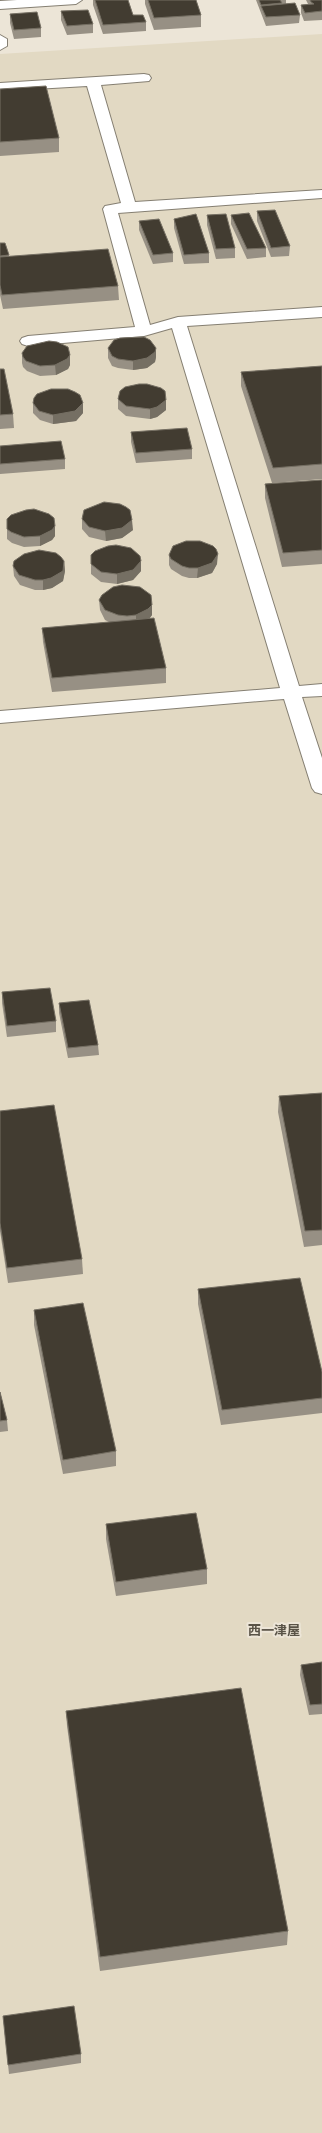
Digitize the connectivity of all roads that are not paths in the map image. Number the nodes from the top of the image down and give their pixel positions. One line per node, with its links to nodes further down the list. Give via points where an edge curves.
1 (76, 0): 2 (street)
2 (0, 5)
3 (0, 39): 4 (street)
4 (0, 46)
5 (144, 78): 6 (street)
6 (93, 81): 7 (street); 9 (street)
7 (0, 87)
8 (322, 194): 9 (street)
9 (129, 208): 12 (street, via 110,209)
10 (322, 312): 11 (street)
11 (178, 322): 12 (street); 15 (street)
12 (144, 331): 13 (street)
13 (28, 341)
14 (322, 690): 15 (street)
15 (291, 692): 16 (street); 17 (street)
16 (0, 717)
17 (322, 788)

